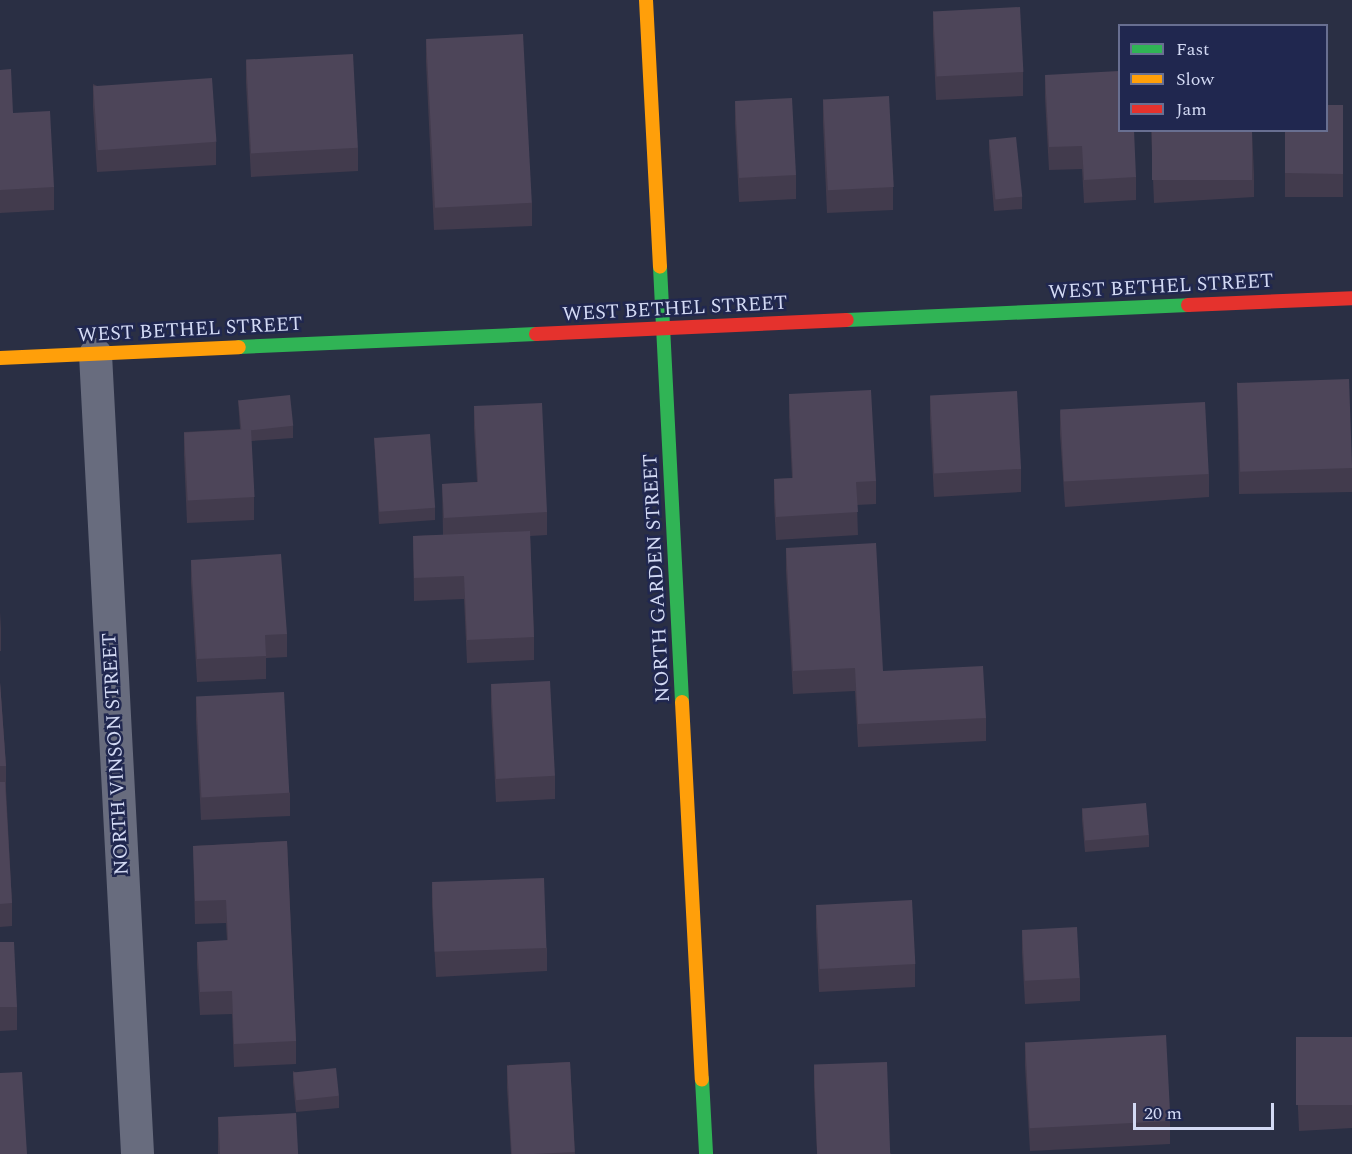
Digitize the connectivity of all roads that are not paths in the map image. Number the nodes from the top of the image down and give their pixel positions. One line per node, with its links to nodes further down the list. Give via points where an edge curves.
1 (646, 0): 3 (street, NORTH GARDEN STREET)
2 (1352, 298): 3 (street, WEST BETHEL STREET)
3 (663, 329): 4 (street, WEST BETHEL STREET); 7 (street, NORTH GARDEN STREET)
4 (95, 354): 5 (street, WEST BETHEL STREET); 6 (street, NORTH VINSON STREET)
5 (0, 358)
6 (137, 1154)
7 (706, 1154)

